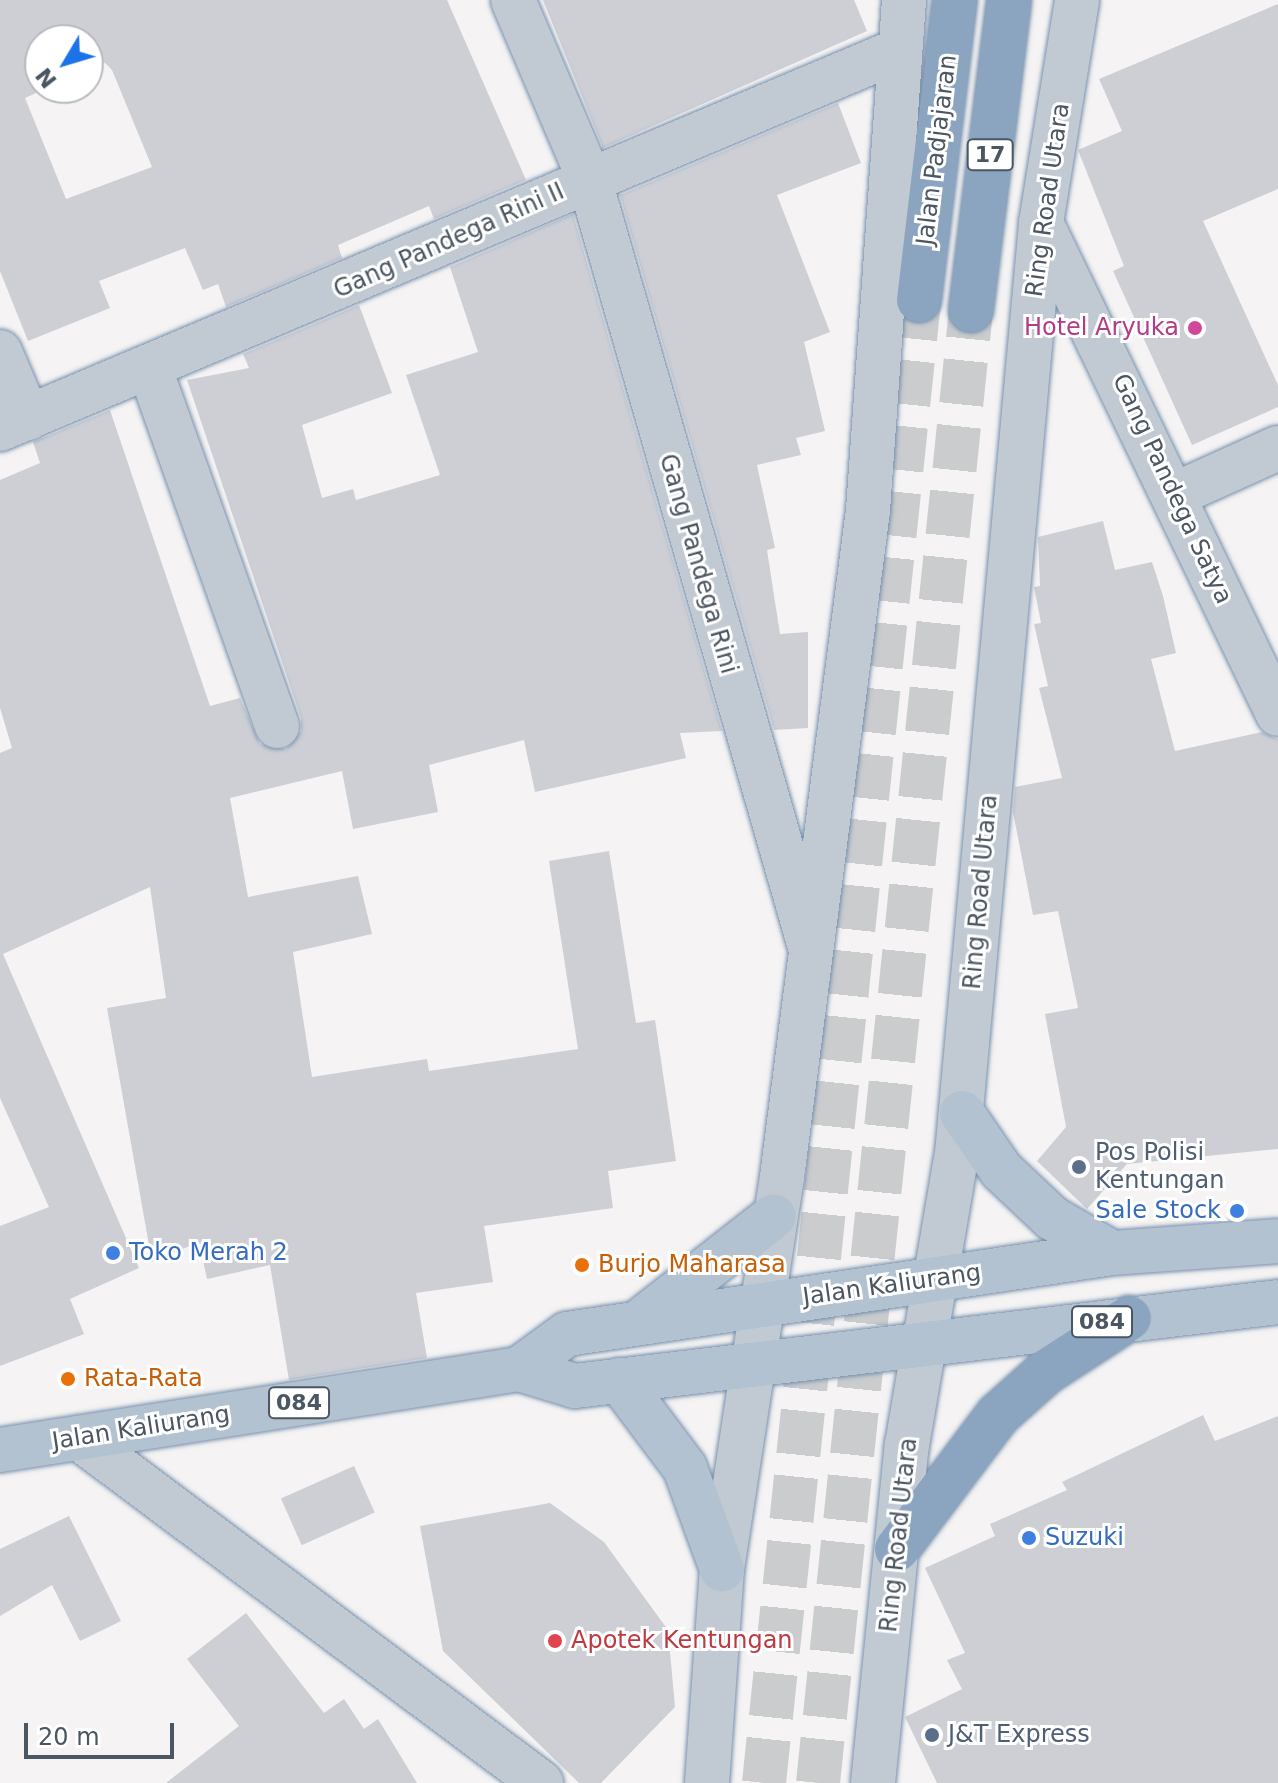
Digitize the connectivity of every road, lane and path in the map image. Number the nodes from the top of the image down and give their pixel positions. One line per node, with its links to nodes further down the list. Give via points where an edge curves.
1 (513, 0): 6 (street, Gang Pandega Rini)
2 (955, 0): 8 (highway, Jalan Padjajaran / 17)
3 (1009, 0): 9 (highway, 17)
4 (1077, 0): 7 (street, Ring Road Utara)
5 (898, 18): 6 (street, Gang Pandega Rini II); 17 (street, via 868,510)
6 (589, 178): 11 (street, Gang Pandega Rini II); 17 (street, Gang Pandega Rini)
7 (1041, 223): 14 (street, Gang Pandega Satya); 18 (street, Ring Road Utara)
8 (919, 300)
9 (971, 310)
10 (0, 352): 12 (street)
11 (150, 369): 12 (street, Gang Pandega Rini II); 16 (street)
12 (14, 424)
13 (1278, 448): 14 (street)
14 (1174, 495): 15 (street, Gang Pandega Satya)
15 (1278, 714)
16 (277, 726)
17 (812, 949): 19 (street)
18 (962, 1113): 21 (main road, via 1001,1170 1052,1218); 22 (street, Ring Road Utara)
19 (774, 1216): 24 (street); 26 (main road)
20 (1278, 1241): 21 (main road, Jalan Kaliurang / 084)
21 (1112, 1253): 22 (main road, Jalan Kaliurang / 084)
22 (938, 1278): 24 (main road, Jalan Kaliurang / 084); 27 (street, Ring Road Utara)
23 (1278, 1302): 25 (main road, Jalan Kaliurang / 084)
24 (758, 1304): 26 (main road, Jalan Kaliurang / 084); 28 (street)
25 (1129, 1318): 27 (main road, Jalan Kaliurang / 084); 33 (highway, via 1046,1372 998,1415)
26 (639, 1322): 29 (main road, Jalan Kaliurang / 084, via 567,1334)
27 (926, 1344): 28 (main road, Jalan Kaliurang / 084); 33 (street, Ring Road Utara)
28 (751, 1365): 30 (main road, Jalan Kaliurang / 084); 34 (street)
29 (519, 1369): 30 (main road, Jalan Kaliurang / 084, via 575,1386); 31 (main road, Jalan Kaliurang / 084)
30 (619, 1380): 34 (main road, via 685,1468)
31 (79, 1438): 32 (main road, Jalan Kaliurang / 084); 35 (street)
32 (0, 1450)
33 (897, 1549): 37 (street, Ring Road Utara)
34 (722, 1569): 36 (street)
35 (541, 1783)
36 (707, 1783)
37 (873, 1783)

